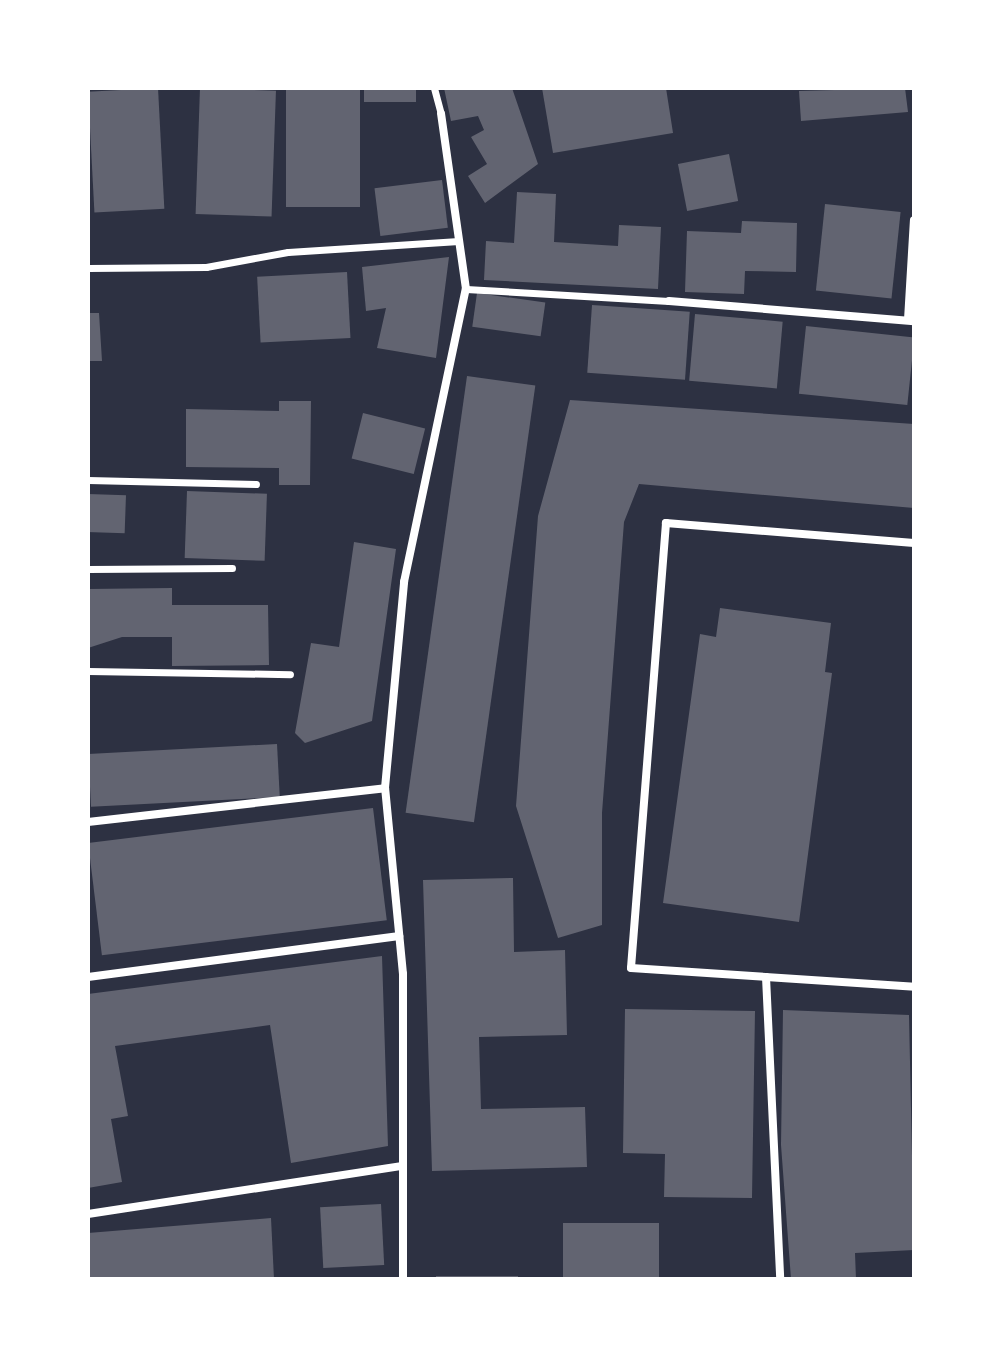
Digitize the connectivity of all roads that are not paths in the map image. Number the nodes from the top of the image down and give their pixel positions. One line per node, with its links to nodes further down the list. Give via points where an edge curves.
1 (434, 88): 2 (street)
2 (441, 114): 4 (street)
3 (914, 220): 8 (street)
4 (459, 241): 5 (street, via 288,252 206,267); 6 (street)
5 (88, 268)
6 (466, 289): 7 (street); 16 (street, via 404,582)
7 (669, 301): 8 (street)
8 (911, 320)
9 (88, 480): 10 (street)
10 (256, 484)
11 (914, 543): 20 (street, via 666,523 631,968)
12 (232, 568): 13 (street)
13 (88, 569)
14 (88, 671): 15 (street)
15 (290, 674)
16 (385, 788): 17 (street); 18 (street)
17 (88, 822)
18 (399, 936): 19 (street); 22 (street)
19 (88, 977)
20 (766, 977): 21 (street); 25 (street)
21 (914, 987)
22 (402, 1166): 23 (street); 24 (street)
23 (88, 1214)
24 (403, 1279)
25 (780, 1279)

